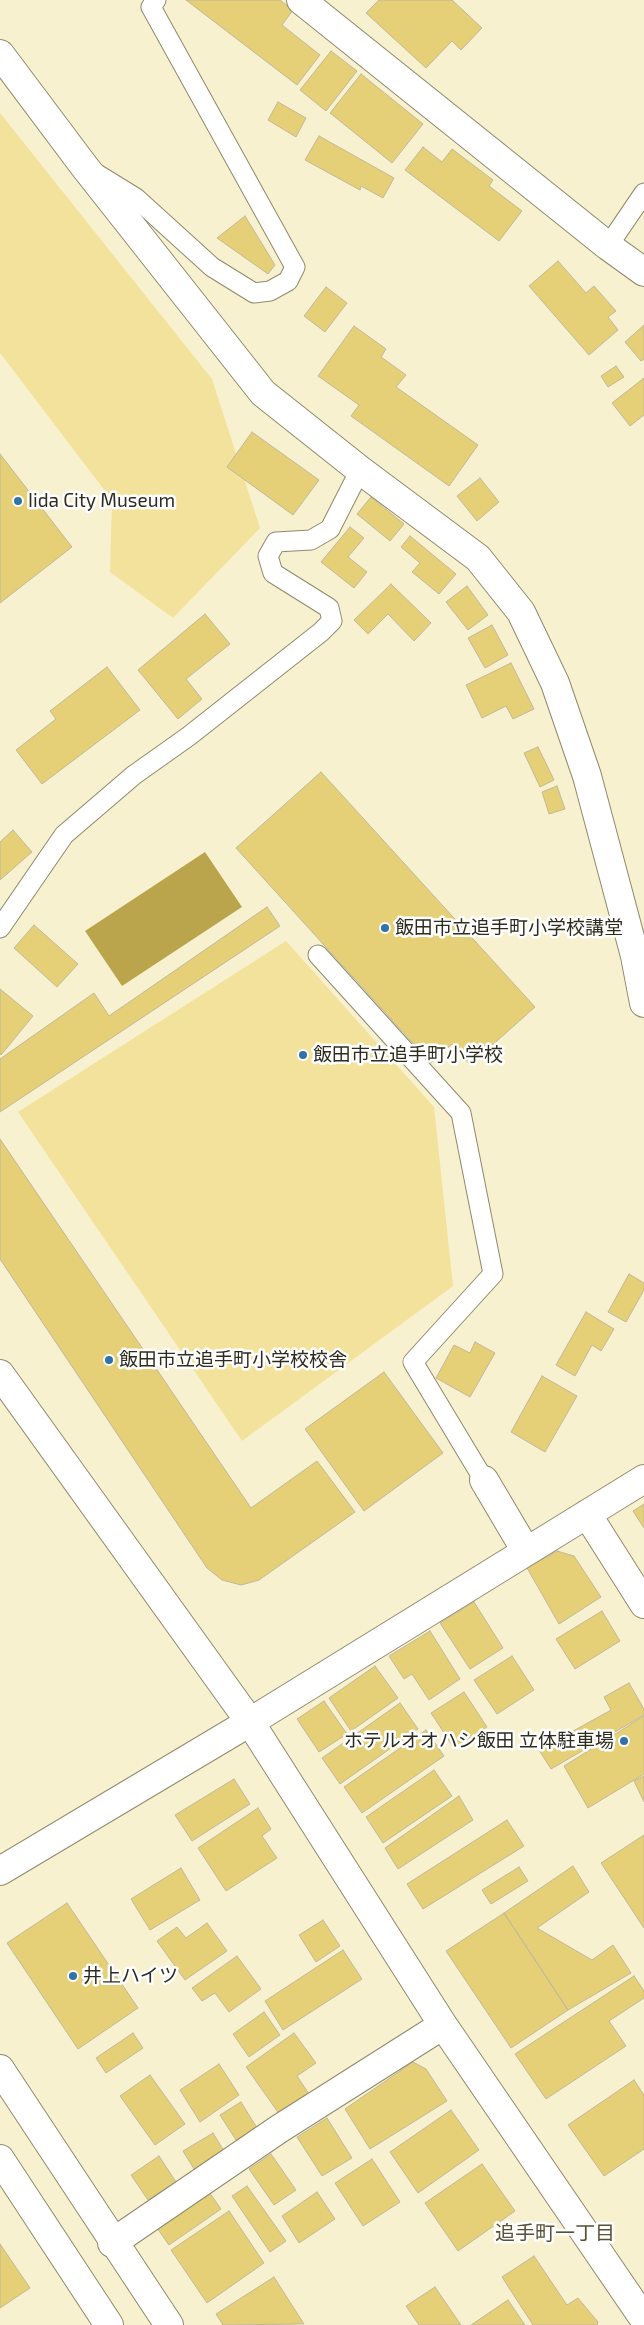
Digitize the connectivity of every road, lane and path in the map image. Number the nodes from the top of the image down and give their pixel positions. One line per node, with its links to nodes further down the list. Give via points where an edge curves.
1 (156, 0): 4 (lane, via 151,6 295,267 288,281 270,291 254,293 212,266 136,198)
2 (301, 0): 6 (street)
3 (0, 54): 4 (street)
4 (84, 166): 8 (street, via 263,393)
5 (644, 193): 6 (lane)
6 (608, 246): 7 (street)
7 (644, 272)
8 (360, 470): 9 (lane, via 330,529 311,540 276,542 268,556 273,573 329,608 332,621 189,736 134,775 64,835); 11 (street, via 478,558 521,612 555,683 587,776 635,956)
9 (0, 928)
10 (318, 955): 14 (lane, via 461,1113 494,1274 413,1362)
11 (644, 1003)
12 (0, 1374): 18 (street)
13 (644, 1479): 15 (street)
14 (484, 1480): 16 (street)
15 (587, 1514): 16 (street); 17 (street)
16 (526, 1551): 18 (street)
17 (644, 1604)
18 (250, 1722): 19 (street); 20 (street)
19 (0, 1871)
20 (443, 2024): 23 (street, via 279,2129); 24 (street)
21 (0, 2069): 23 (street)
22 (0, 2159): 25 (street)
23 (112, 2243): 26 (street)
24 (644, 2319)
25 (109, 2325)
26 (169, 2325)

